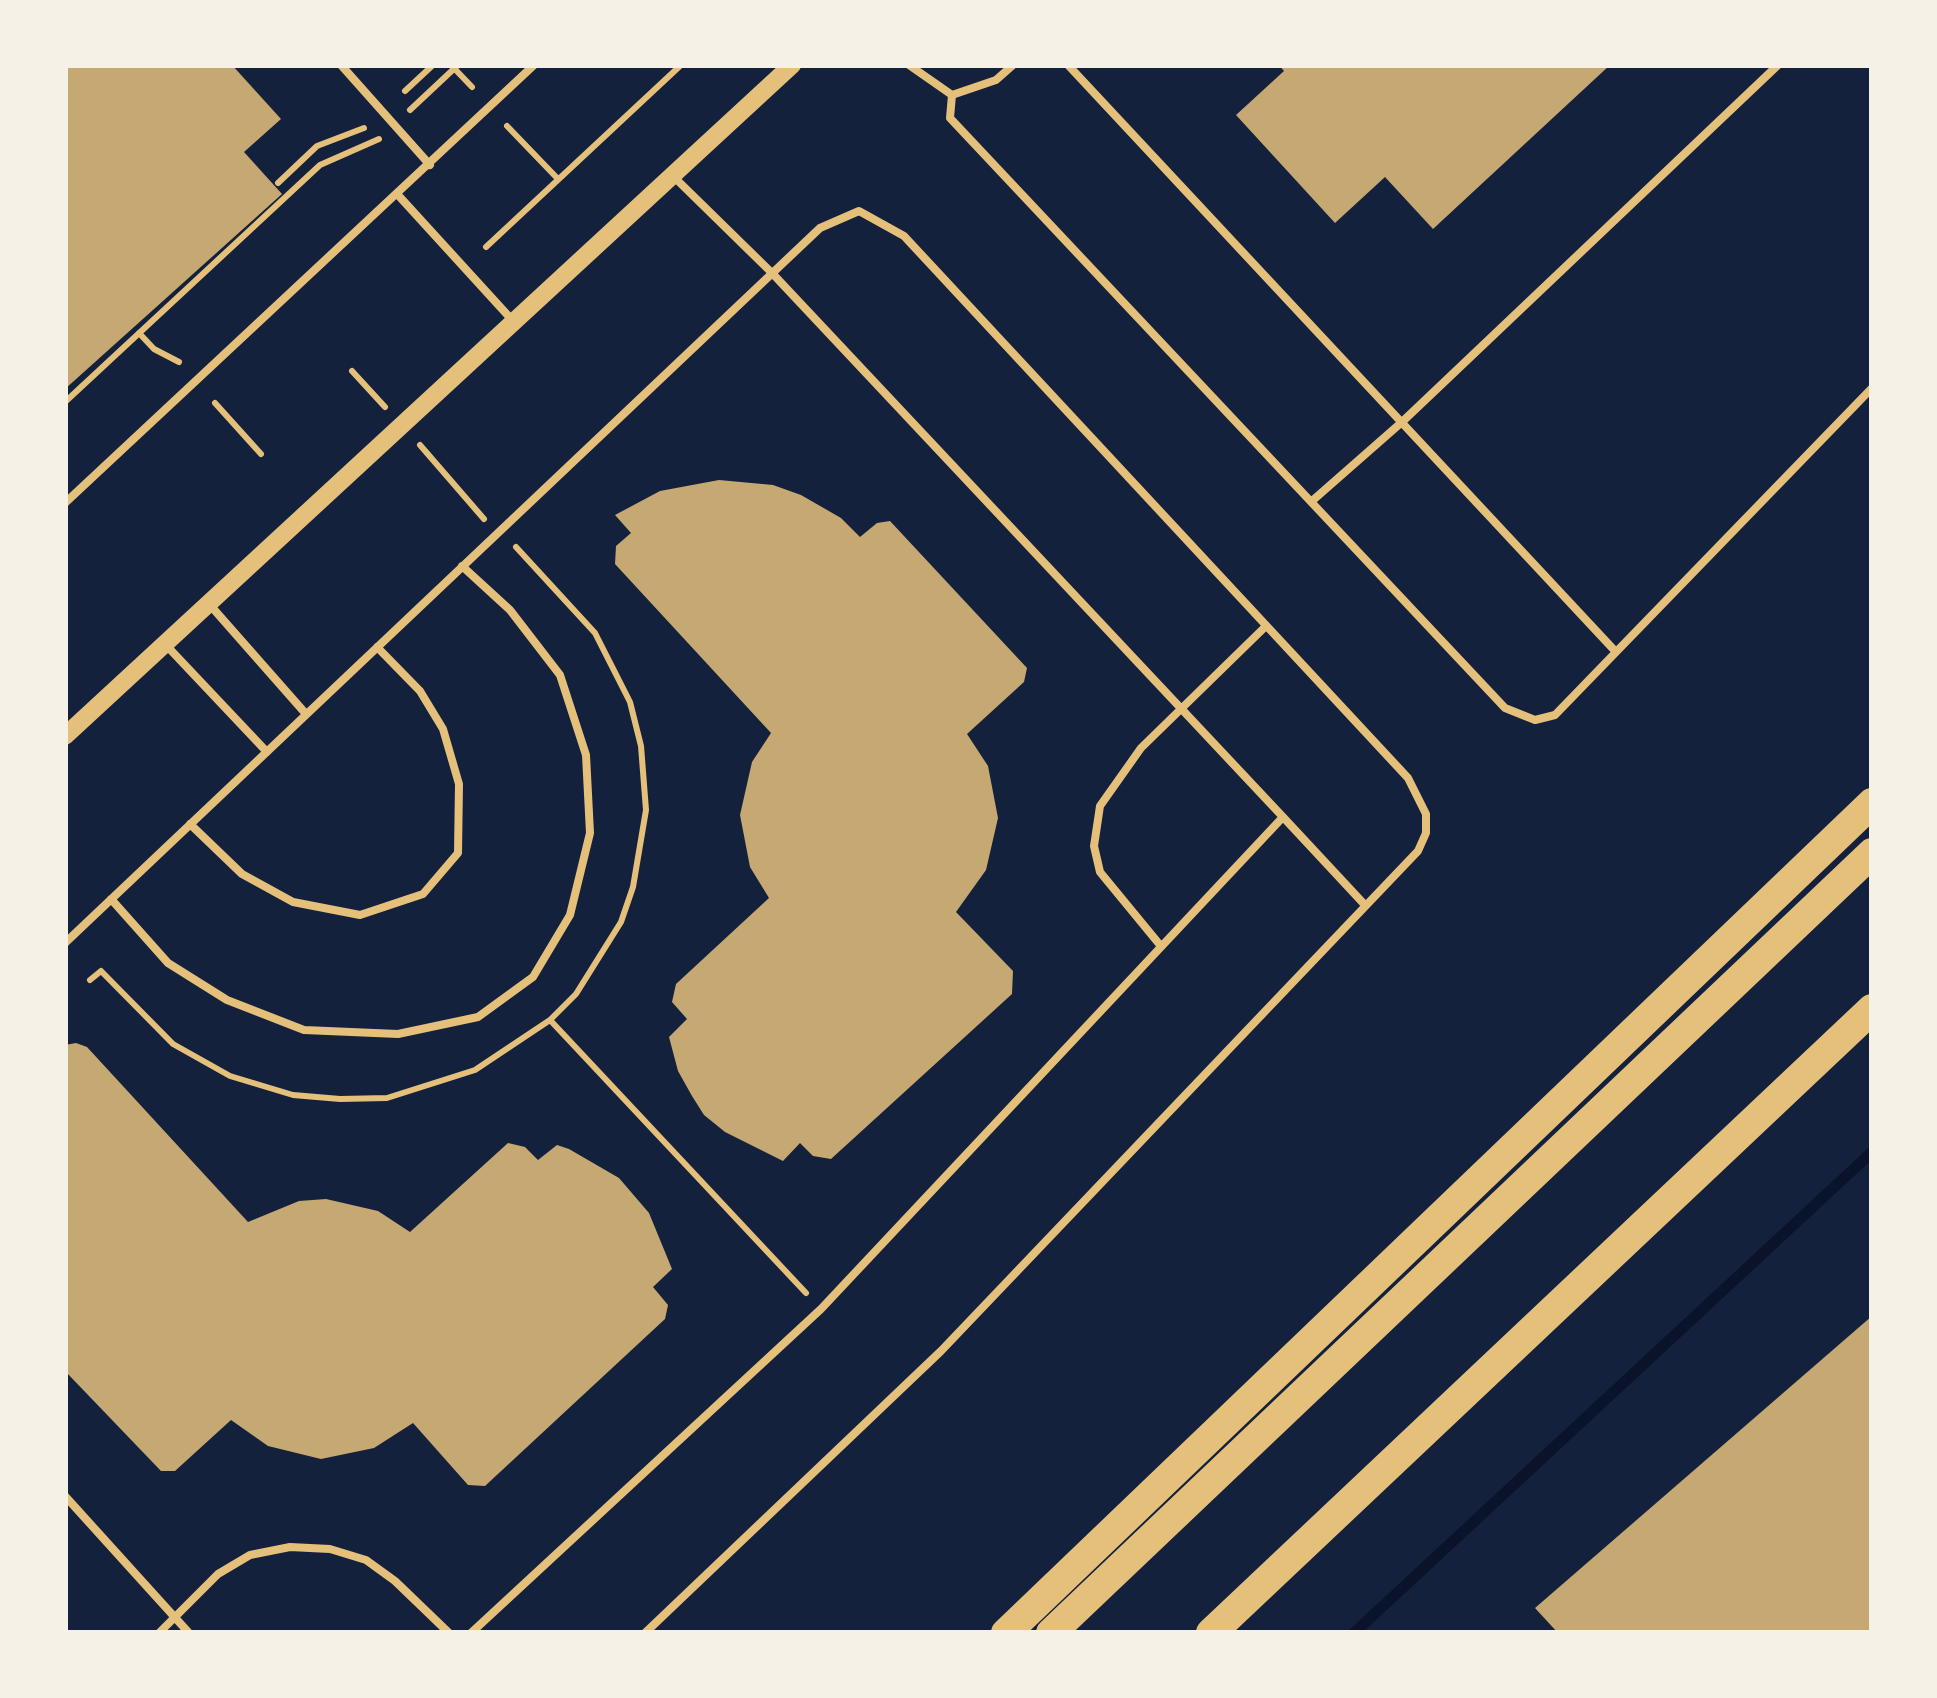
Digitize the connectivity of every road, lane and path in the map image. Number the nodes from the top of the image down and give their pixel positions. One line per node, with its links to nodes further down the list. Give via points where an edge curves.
1 (342, 65): 18 (lane)
2 (434, 65): 12 (path)
3 (534, 65): 18 (lane)
4 (681, 65): 20 (path)
5 (792, 65): 19 (street)
6 (909, 65): 13 (lane)
7 (1013, 65): 13 (lane, via 996,80)
8 (1068, 65): 33 (lane)
9 (1778, 65): 33 (lane)
10 (454, 66): 11 (path); 14 (path)
11 (472, 87)
12 (406, 90)
13 (952, 95): 36 (lane, via 950,118)
14 (418, 102)
15 (507, 126): 20 (path)
16 (364, 128): 21 (path, via 317,146)
17 (378, 141): 26 (path, via 320,165)
18 (430, 165): 22 (lane)
19 (673, 176): 24 (lane); 25 (street)
20 (558, 180): 23 (path)
21 (278, 182)
22 (398, 196): 25 (lane); 37 (lane)
23 (486, 246)
24 (772, 273): 40 (lane); 42 (lane, via 820,228 859,212 904,236); 46 (lane)
25 (515, 323): 41 (street)
26 (139, 333): 27 (path); 31 (path)
27 (179, 362)
28 (352, 370): 29 (path)
29 (365, 385)
30 (1872, 388): 45 (lane)
31 (65, 402)
32 (215, 402): 35 (path)
33 (1402, 422): 36 (lane); 45 (lane)
34 (426, 452): 38 (path)
35 (261, 454)
36 (1312, 501): 45 (lane, via 1505,708 1535,720 1555,715)
37 (65, 503)
38 (483, 518)
39 (527, 557): 60 (path, via 595,633 611,662 630,702 646,790 642,844 621,922 595,968)
40 (462, 566): 44 (lane); 54 (lane, via 510,610 560,676 586,756 590,834 570,915 533,977 478,1017 398,1034 304,1030 227,1000 168,963)
41 (209, 604): 43 (street); 47 (lane)
42 (1266, 626): 46 (lane); 55 (lane, via 1408,778 1426,814 1418,851)
43 (165, 644): 48 (street); 49 (lane)
44 (377, 647): 47 (lane); 52 (lane, via 420,692 442,729 460,784 458,853 423,894 360,914 294,902 242,874)
45 (1616, 652)
46 (1180, 708): 51 (lane); 57 (lane, via 1118,776 1100,806 1094,846 1114,896)
47 (306, 714): 49 (lane)
48 (65, 736)
49 (267, 752): 52 (lane)
50 (1872, 804): 69 (highway)
51 (1283, 818): 55 (lane); 57 (lane)
52 (190, 824): 54 (lane)
53 (1872, 853): 70 (highway)
54 (111, 899): 56 (lane)
55 (1364, 904): 68 (lane, via 941,1351)
56 (65, 943)
57 (1160, 944): 61 (lane)
58 (90, 980): 60 (path, via 100,972 173,1044 230,1076 294,1096 387,1098 432,1087 475,1070)
59 (1872, 1009): 71 (highway)
60 (550, 1020): 61 (path)
61 (821, 1309): 67 (lane)
62 (65, 1496): 63 (lane)
63 (174, 1618): 64 (lane); 65 (lane); 66 (lane, via 218,1574 250,1555 330,1549 366,1560)
64 (159, 1633)
65 (189, 1633)
66 (449, 1633)
67 (470, 1633)
68 (645, 1633)
69 (1006, 1633)
70 (1051, 1633)
71 (1211, 1633)

